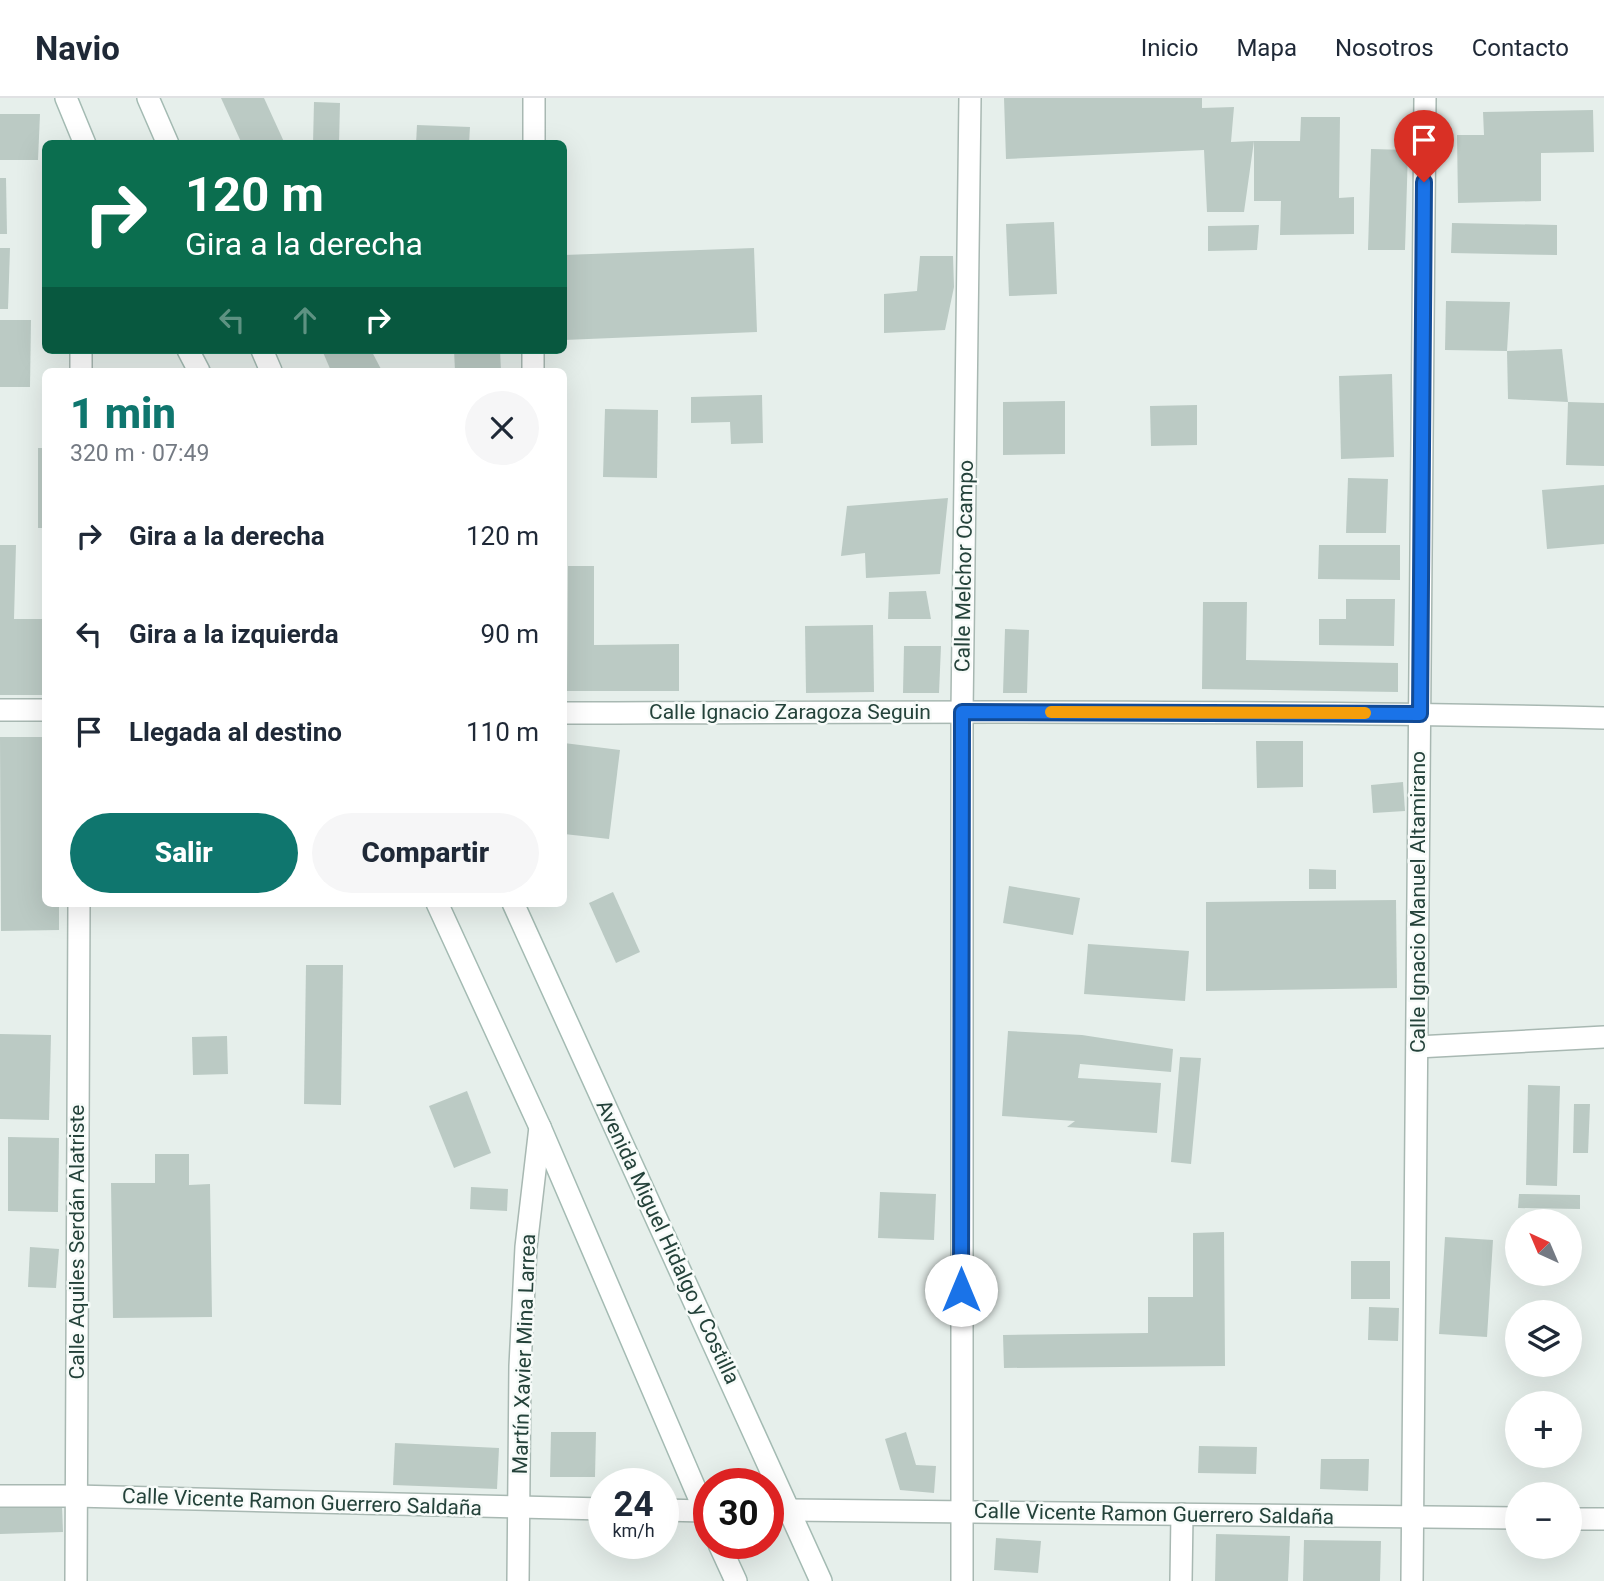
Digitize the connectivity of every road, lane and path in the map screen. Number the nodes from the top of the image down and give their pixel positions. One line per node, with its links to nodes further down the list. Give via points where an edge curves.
1 (66, 98): 6 (street)
2 (148, 98): 7 (street)
3 (534, 98): 8 (street)
4 (970, 98): 11 (street, Calle Melchor Ocampo)
5 (1425, 98): 13 (street, Calle Ignacio Manuel Altamirano)
6 (83, 140)
7 (166, 140)
8 (534, 140)
9 (0, 709): 10 (street)
10 (42, 710)
11 (962, 712): 12 (street, Calle Ignacio Zaragoza Seguin); 13 (street, Calle Ignacio Zaragoza Seguin); 27 (street, Calle Melchor Ocampo)
12 (567, 713)
13 (1420, 714): 14 (street, Calle Ignacio Zaragoza Seguin); 19 (street, Calle Ignacio Manuel Altamirano)
14 (1604, 718)
15 (79, 907): 23 (street, Calle Aquiles Serdán Alatriste)
16 (440, 907): 20 (street)
17 (515, 907): 26 (street, Avenida Miguel Hidalgo y Costilla)
18 (1604, 1037): 19 (street)
19 (1417, 1046): 29 (street, Calle Ignacio Manuel Altamirano)
20 (540, 1127): 21 (street); 24 (street, Martín Xavier Mina Larrea, via 526,1247)
21 (693, 1483)
22 (0, 1496): 23 (street, Calle Vicente Ramon Guerrero Saldaña)
23 (75, 1496): 24 (street, Calle Vicente Ramon Guerrero Saldaña); 34 (street, Calle Aquiles Serdán Alatriste)
24 (519, 1508): 25 (street, Calle Vicente Ramon Guerrero Saldaña); 35 (street, Martín Xavier Mina Larrea)
25 (588, 1509)
26 (790, 1510): 27 (street, Calle Vicente Ramon Guerrero Saldaña); 37 (street, Avenida Miguel Hidalgo y Costilla)
27 (961, 1511): 28 (street, Calle Vicente Ramon Guerrero Saldaña); 38 (street, Calle Melchor Ocampo)
28 (1182, 1514): 29 (street, Calle Vicente Ramon Guerrero Saldaña); 39 (street)
29 (1412, 1517): 30 (street, Calle Vicente Ramon Guerrero Saldaña); 40 (street, Calle Ignacio Manuel Altamirano)
30 (1505, 1518)
31 (1582, 1519): 32 (street)
32 (1604, 1520)
33 (726, 1559): 36 (street)
34 (76, 1581)
35 (518, 1581)
36 (736, 1581)
37 (821, 1581)
38 (962, 1581)
39 (1181, 1581)
40 (1412, 1581)

